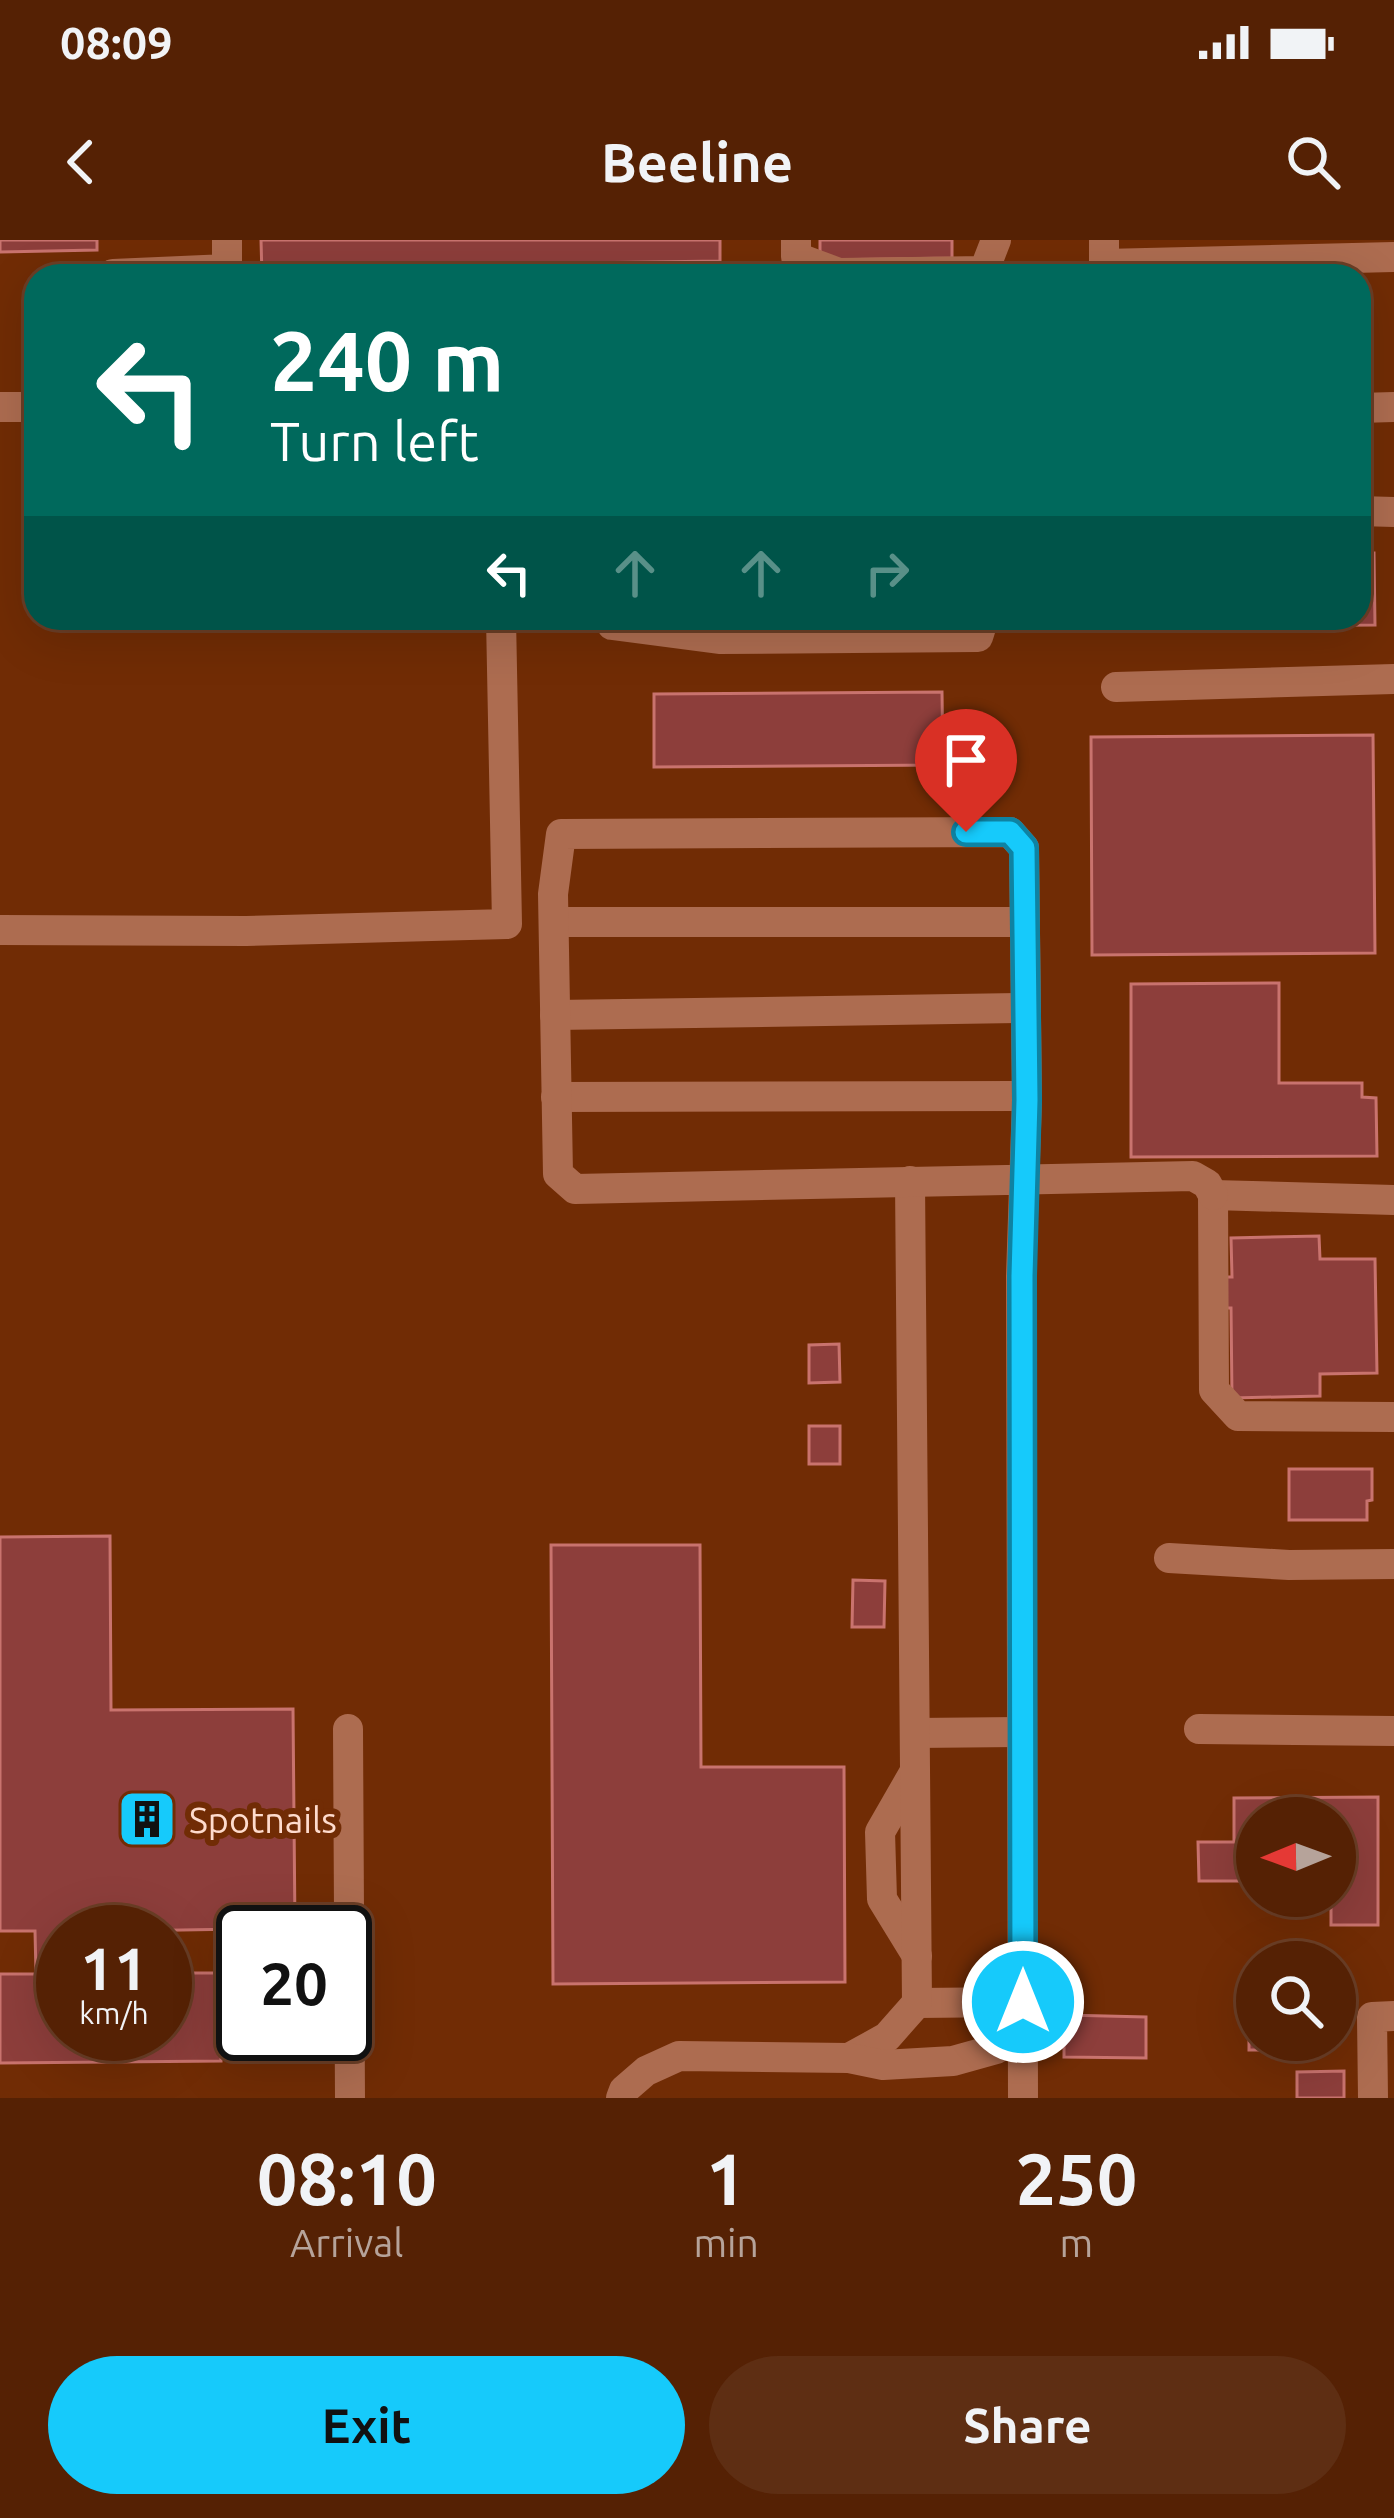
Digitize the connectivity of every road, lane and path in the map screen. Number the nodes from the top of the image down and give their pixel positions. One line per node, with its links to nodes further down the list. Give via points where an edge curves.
1 (796, 240): 4 (lane, via 796,256)
2 (1104, 240): 3 (lane, via 1104,264)
3 (1394, 257)
4 (816, 264)
5 (501, 630): 12 (lane, via 507,924)
6 (650, 630): 7 (lane, via 719,639 978,637)
7 (980, 630)
8 (1394, 679): 9 (lane)
9 (1116, 687)
10 (554, 922): 11 (lane); 11 (lane, via 561,834 1010,832 1024,848); 14 (lane)
11 (1025, 922): 13 (lane)
12 (0, 930)
13 (1026, 1008): 14 (lane); 16 (lane)
14 (555, 1015): 15 (lane)
15 (556, 1096): 16 (lane); 18 (lane, via 558,1174 575,1189)
16 (1027, 1096): 17 (lane)
17 (1023, 1178): 18 (lane); 19 (lane, via 1193,1177); 27 (lane)
18 (910, 1181): 28 (lane)
19 (1213, 1195): 20 (lane); 21 (lane, via 1214,1390 1238,1416)
20 (1394, 1200)
21 (1394, 1418)
22 (1168, 1558): 23 (lane)
23 (1394, 1564)
24 (348, 1729): 34 (lane)
25 (1199, 1729): 26 (lane)
26 (1394, 1731)
27 (1022, 1732): 28 (lane); 30 (lane)
28 (915, 1733): 29 (lane, via 917,1956)
29 (907, 2014): 30 (lane); 32 (lane); 33 (lane, via 922,2044)
30 (1023, 2016): 33 (lane, via 996,2049); 36 (lane)
31 (1394, 2016): 37 (lane, via 1372,2017)
32 (849, 2058): 33 (lane, via 883,2065); 35 (lane, via 679,2056 646,2072)
33 (953, 2061)
34 (350, 2098)
35 (621, 2098)
36 (1023, 2098)
37 (1372, 2098)

